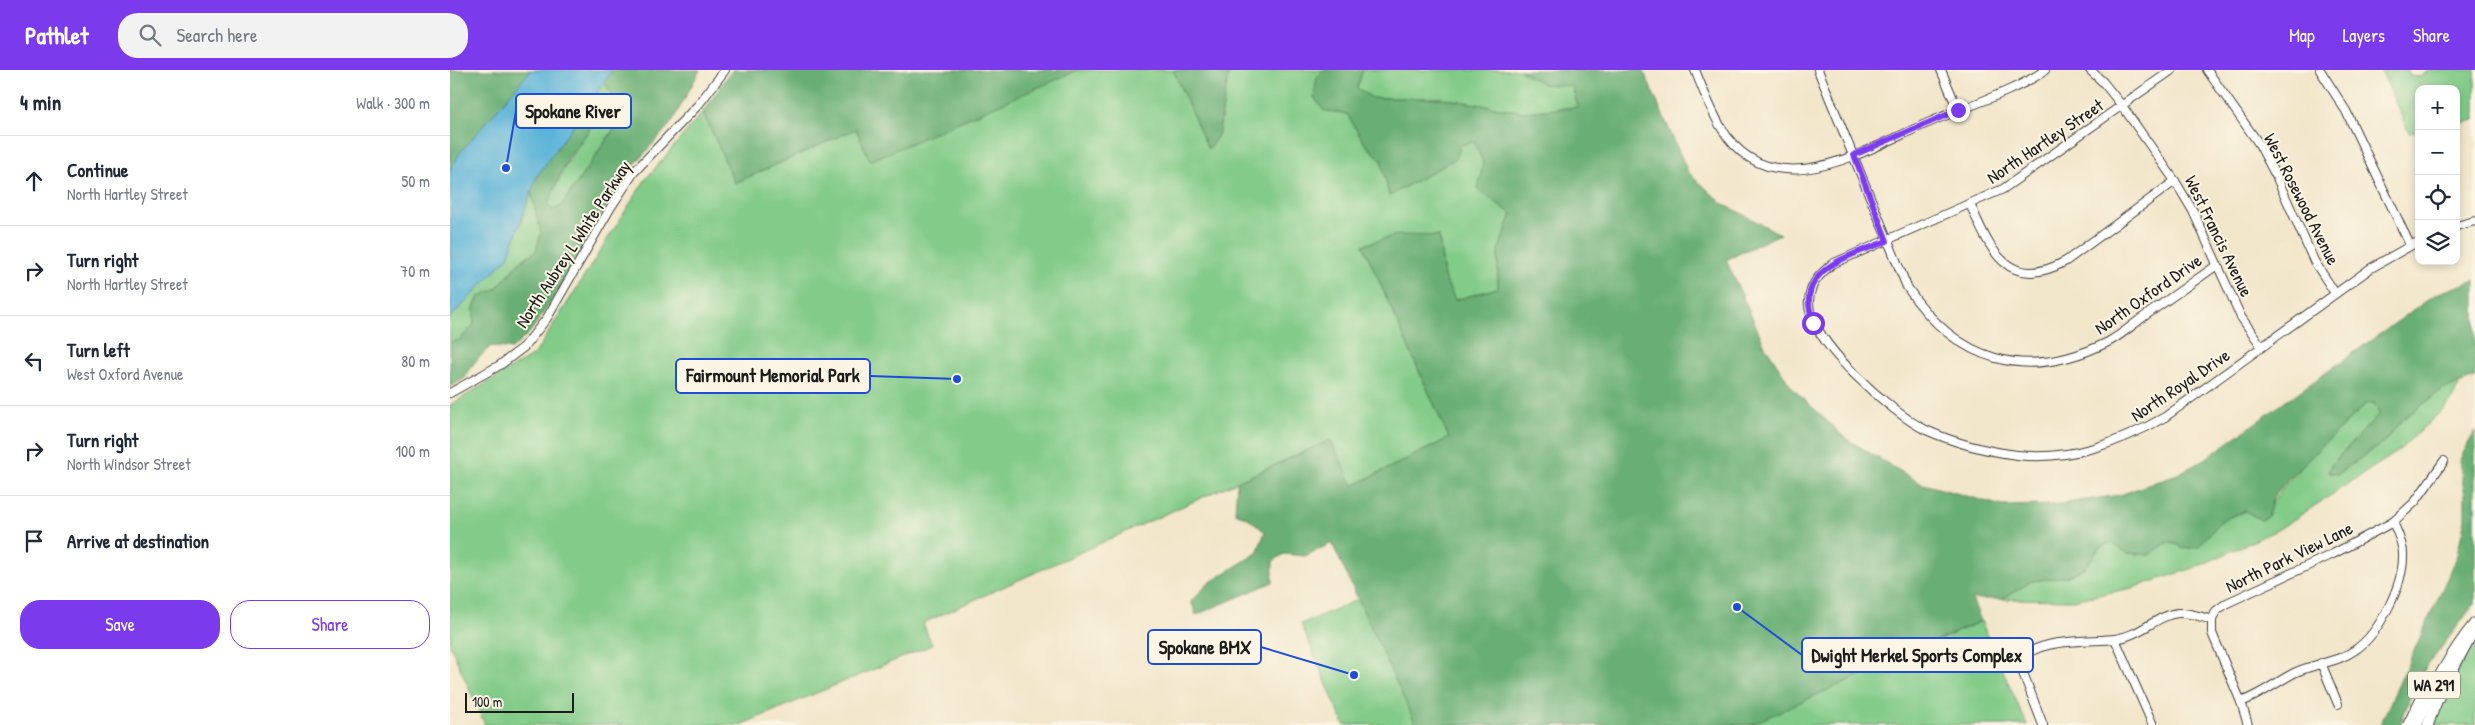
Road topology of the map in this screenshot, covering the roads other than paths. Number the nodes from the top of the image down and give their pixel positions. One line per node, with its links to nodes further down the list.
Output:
1 (725, 70): 24 (street, North Aubrey L White Parkway)
2 (1695, 70): 12 (street)
3 (1818, 70): 12 (street, North Oxford Drive)
4 (1941, 70): 11 (street)
5 (2045, 70): 11 (street)
6 (2090, 70): 10 (street, West Francis Avenue)
7 (2172, 70): 10 (street, North Hartley Street)
8 (2207, 70): 21 (street, West Rosewood Avenue)
9 (2320, 70): 19 (street)
10 (2123, 106): 13 (street, West Francis Avenue); 14 (street, North Hartley Street)
11 (1958, 110): 12 (street)
12 (1854, 155): 17 (street, North Oxford Drive)
13 (2175, 181): 14 (street); 20 (street, West Francis Avenue)
14 (1970, 204): 17 (street, North Hartley Street)
15 (2475, 221): 16 (street)
16 (2460, 225)
17 (1887, 241): 20 (street, North Oxford Drive); 22 (street, North Hartley Street)
18 (2415, 243): 19 (street, North Royal Drive)
19 (2410, 245): 21 (street, North Royal Drive)
20 (2217, 265): 23 (street, West Francis Avenue)
21 (2335, 293): 23 (street, North Royal Drive)
22 (1809, 303): 23 (street, North Royal Drive)
23 (2262, 347)
24 (450, 393)
25 (2444, 461): 26 (street, North Park View Lane)
26 (2393, 522): 27 (street, North Park View Lane); 32 (street)
27 (2212, 620): 30 (street); 33 (street)
28 (2475, 623): 31 (main road, WA 291)
29 (2475, 627): 35 (main road, WA 291)
30 (2114, 640): 36 (street); 37 (street)
31 (2456, 646): 39 (main road); 40 (main road, WA 291)
32 (2321, 663): 33 (street); 34 (street)
33 (2241, 702): 38 (street)
34 (2338, 704)
35 (2429, 724)
36 (2043, 725)
37 (2153, 725)
38 (2248, 725)
39 (2408, 725)
40 (2417, 725)

